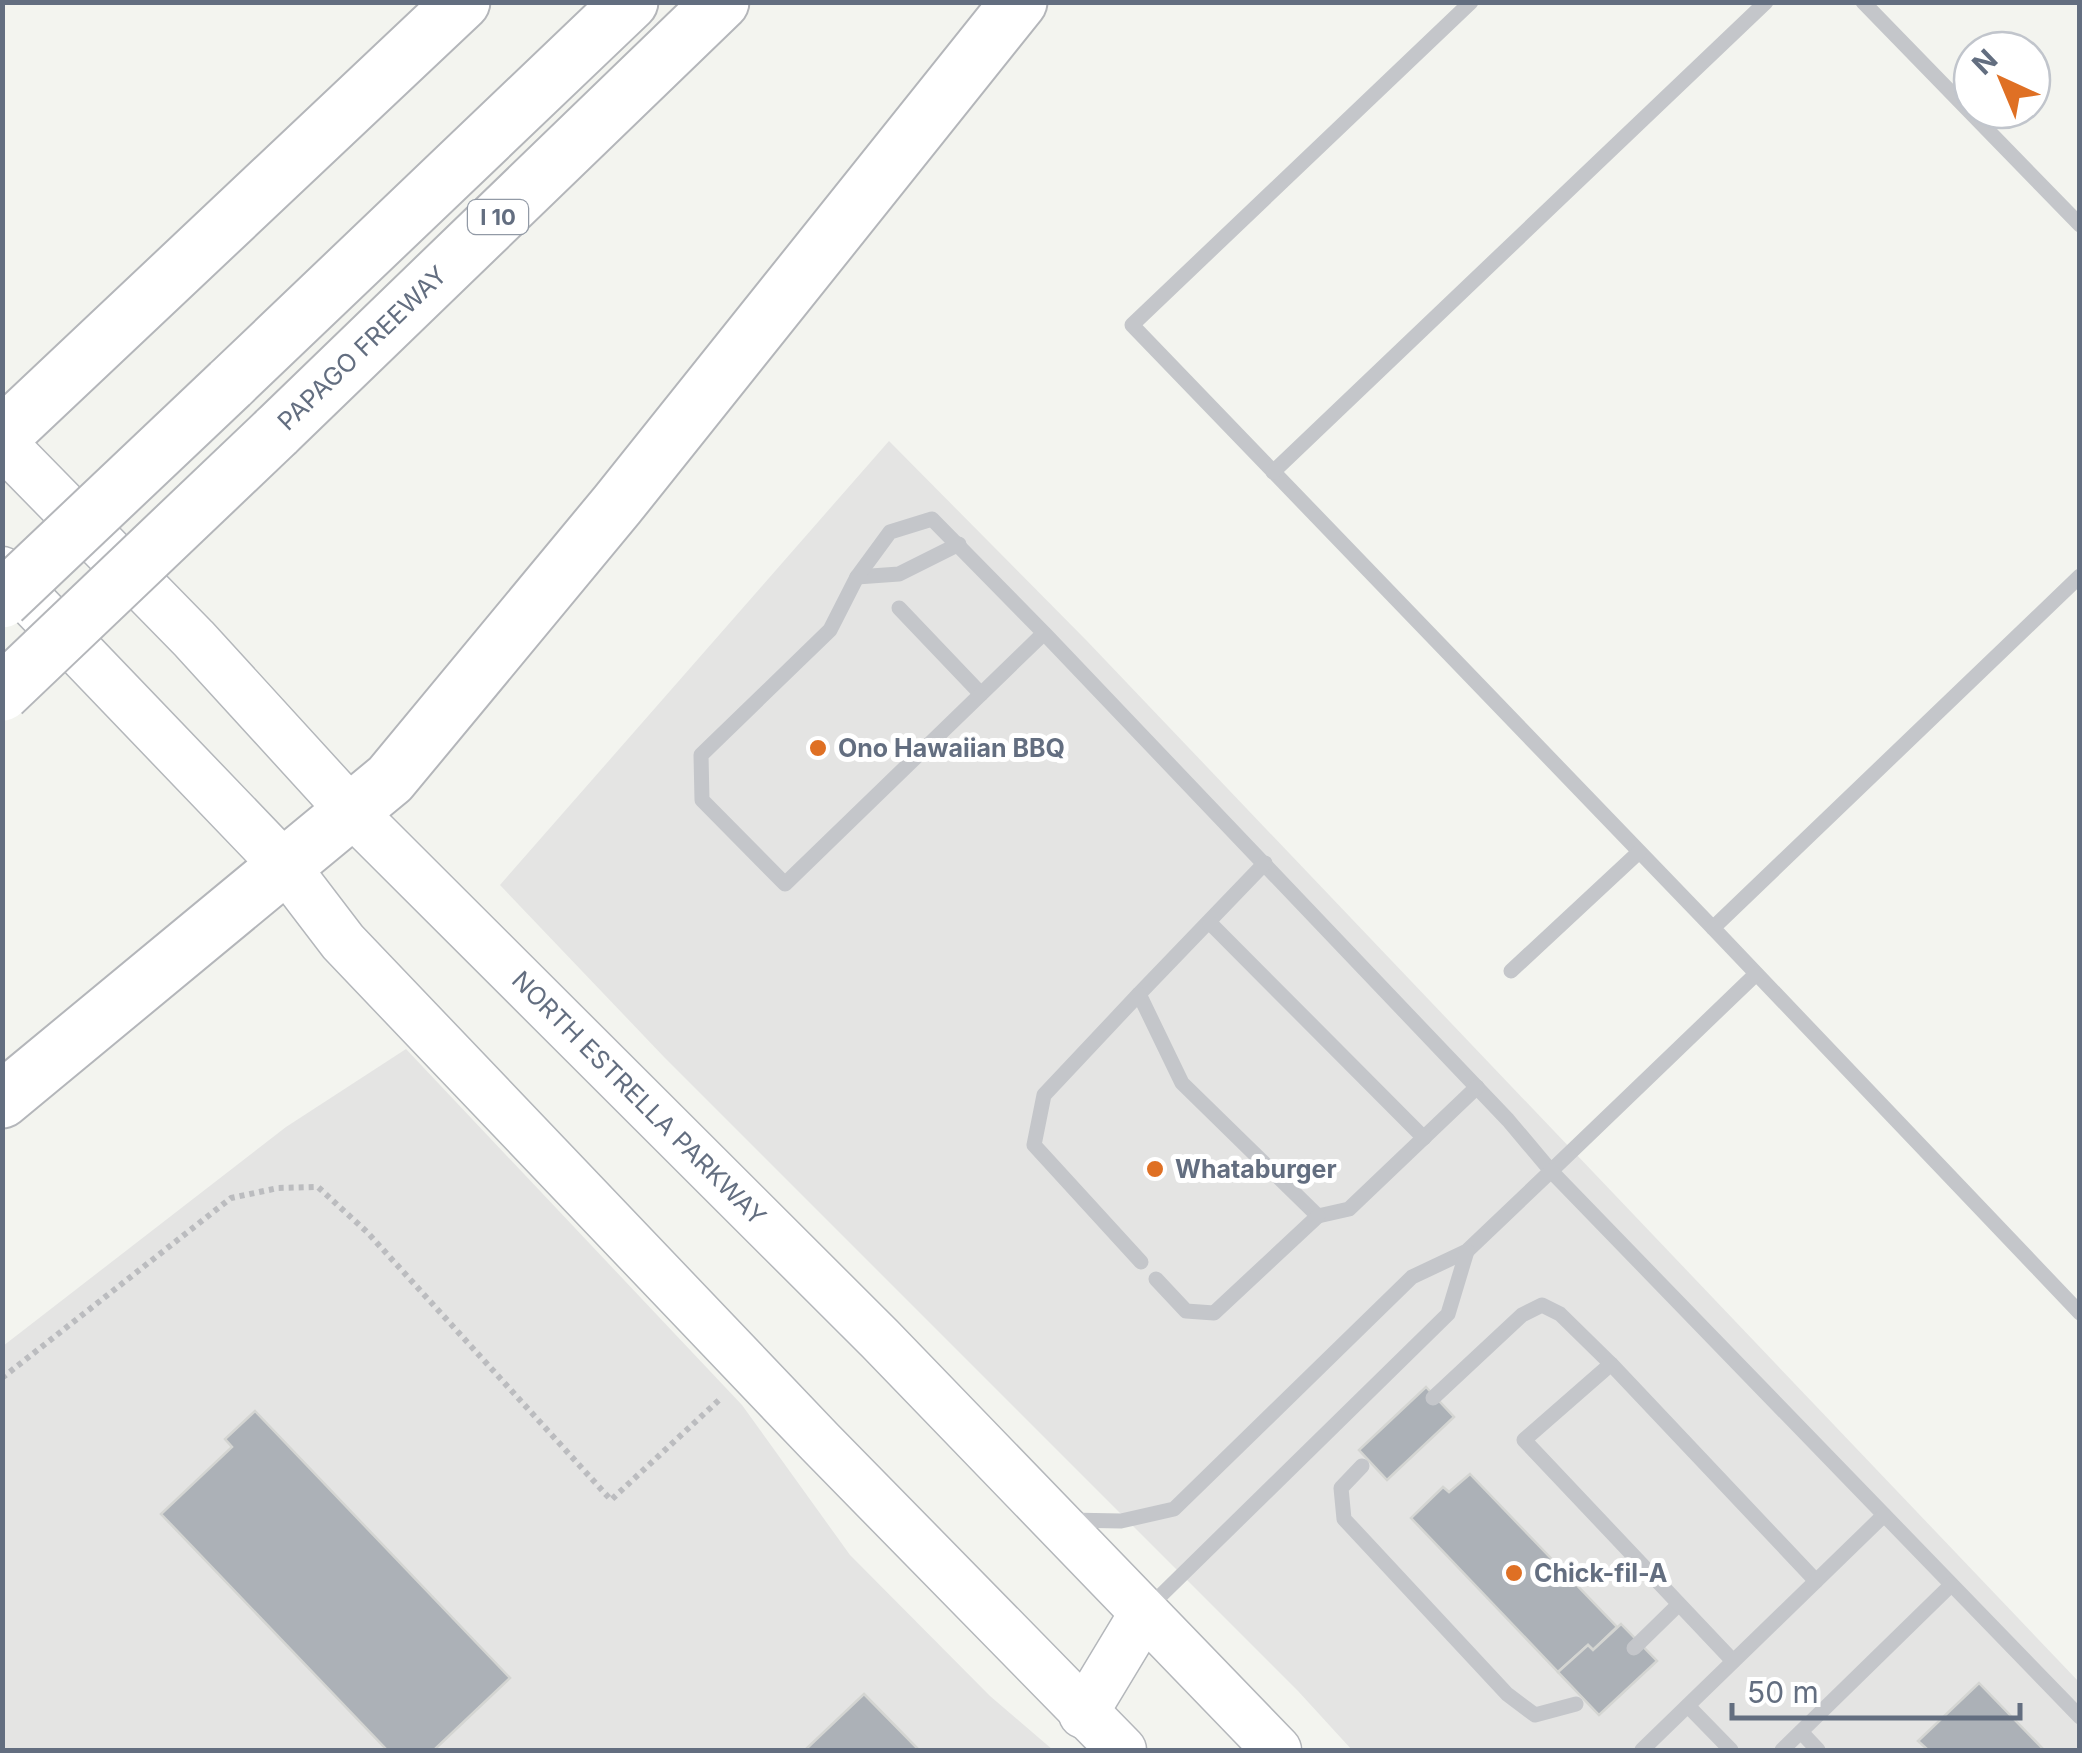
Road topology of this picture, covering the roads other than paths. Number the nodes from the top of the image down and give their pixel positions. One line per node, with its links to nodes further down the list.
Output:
1 (462, 2): 9 (highway)
2 (630, 2): 15 (highway, bridge)
3 (721, 2): 18 (highway, PAPAGO FREEWAY / I 10, bridge)
4 (1019, 2): 20 (highway)
5 (1471, 2): 10 (lane)
6 (1766, 2): 10 (lane)
7 (1863, 2): 8 (lane)
8 (2080, 225)
9 (2, 439): 20 (main road, NORTH ESTRELLA PARKWAY)
10 (1272, 472): 21 (lane)
11 (958, 544): 14 (lane); 14 (lane); 17 (lane)
12 (2, 571): 23 (main road)
13 (2080, 576): 25 (lane)
14 (857, 577): 19 (lane)
15 (2, 600)
16 (899, 608): 19 (lane)
17 (1044, 633): 19 (lane); 22 (lane)
18 (2, 693)
19 (981, 694)
20 (352, 812): 23 (highway); 42 (main road, NORTH ESTRELLA PARKWAY)
21 (1640, 852): 25 (lane); 26 (lane)
22 (1265, 863): 24 (lane); 29 (lane)
23 (285, 866): 30 (highway); 51 (main road)
24 (1210, 923): 28 (lane); 31 (lane)
25 (1712, 928): 27 (lane)
26 (1511, 971)
27 (1756, 974): 32 (lane); 37 (lane)
28 (1140, 994): 33 (lane); 35 (lane)
29 (1477, 1087): 31 (lane); 32 (lane)
30 (2, 1100)
31 (1424, 1138): 33 (lane)
32 (1550, 1171): 34 (lane); 41 (lane)
33 (1318, 1216): 36 (lane)
34 (1467, 1251): 42 (lane); 46 (lane)
35 (1141, 1262)
36 (1156, 1279)
37 (2080, 1312)
38 (1610, 1364): 39 (lane); 43 (lane); 45 (lane)
39 (1433, 1398)
40 (1362, 1466): 49 (lane)
41 (1884, 1516): 43 (lane); 44 (lane)
42 (1054, 1520): 46 (main road, NORTH ESTRELLA PARKWAY)
43 (1816, 1581): 48 (lane)
44 (1951, 1585): 52 (lane); 53 (lane)
45 (1677, 1606): 47 (lane); 48 (lane)
46 (1144, 1613): 51 (main road); 55 (main road, NORTH ESTRELLA PARKWAY)
47 (1634, 1648)
48 (1734, 1661): 50 (lane)
49 (1576, 1704)
50 (1688, 1706): 56 (lane); 57 (lane)
51 (1083, 1714): 54 (main road)
52 (2080, 1717)
53 (1801, 1732): 58 (lane); 59 (lane)
54 (1122, 1750)
55 (1277, 1750)
56 (1642, 1750)
57 (1731, 1750)
58 (1782, 1750)
59 (1818, 1750)

